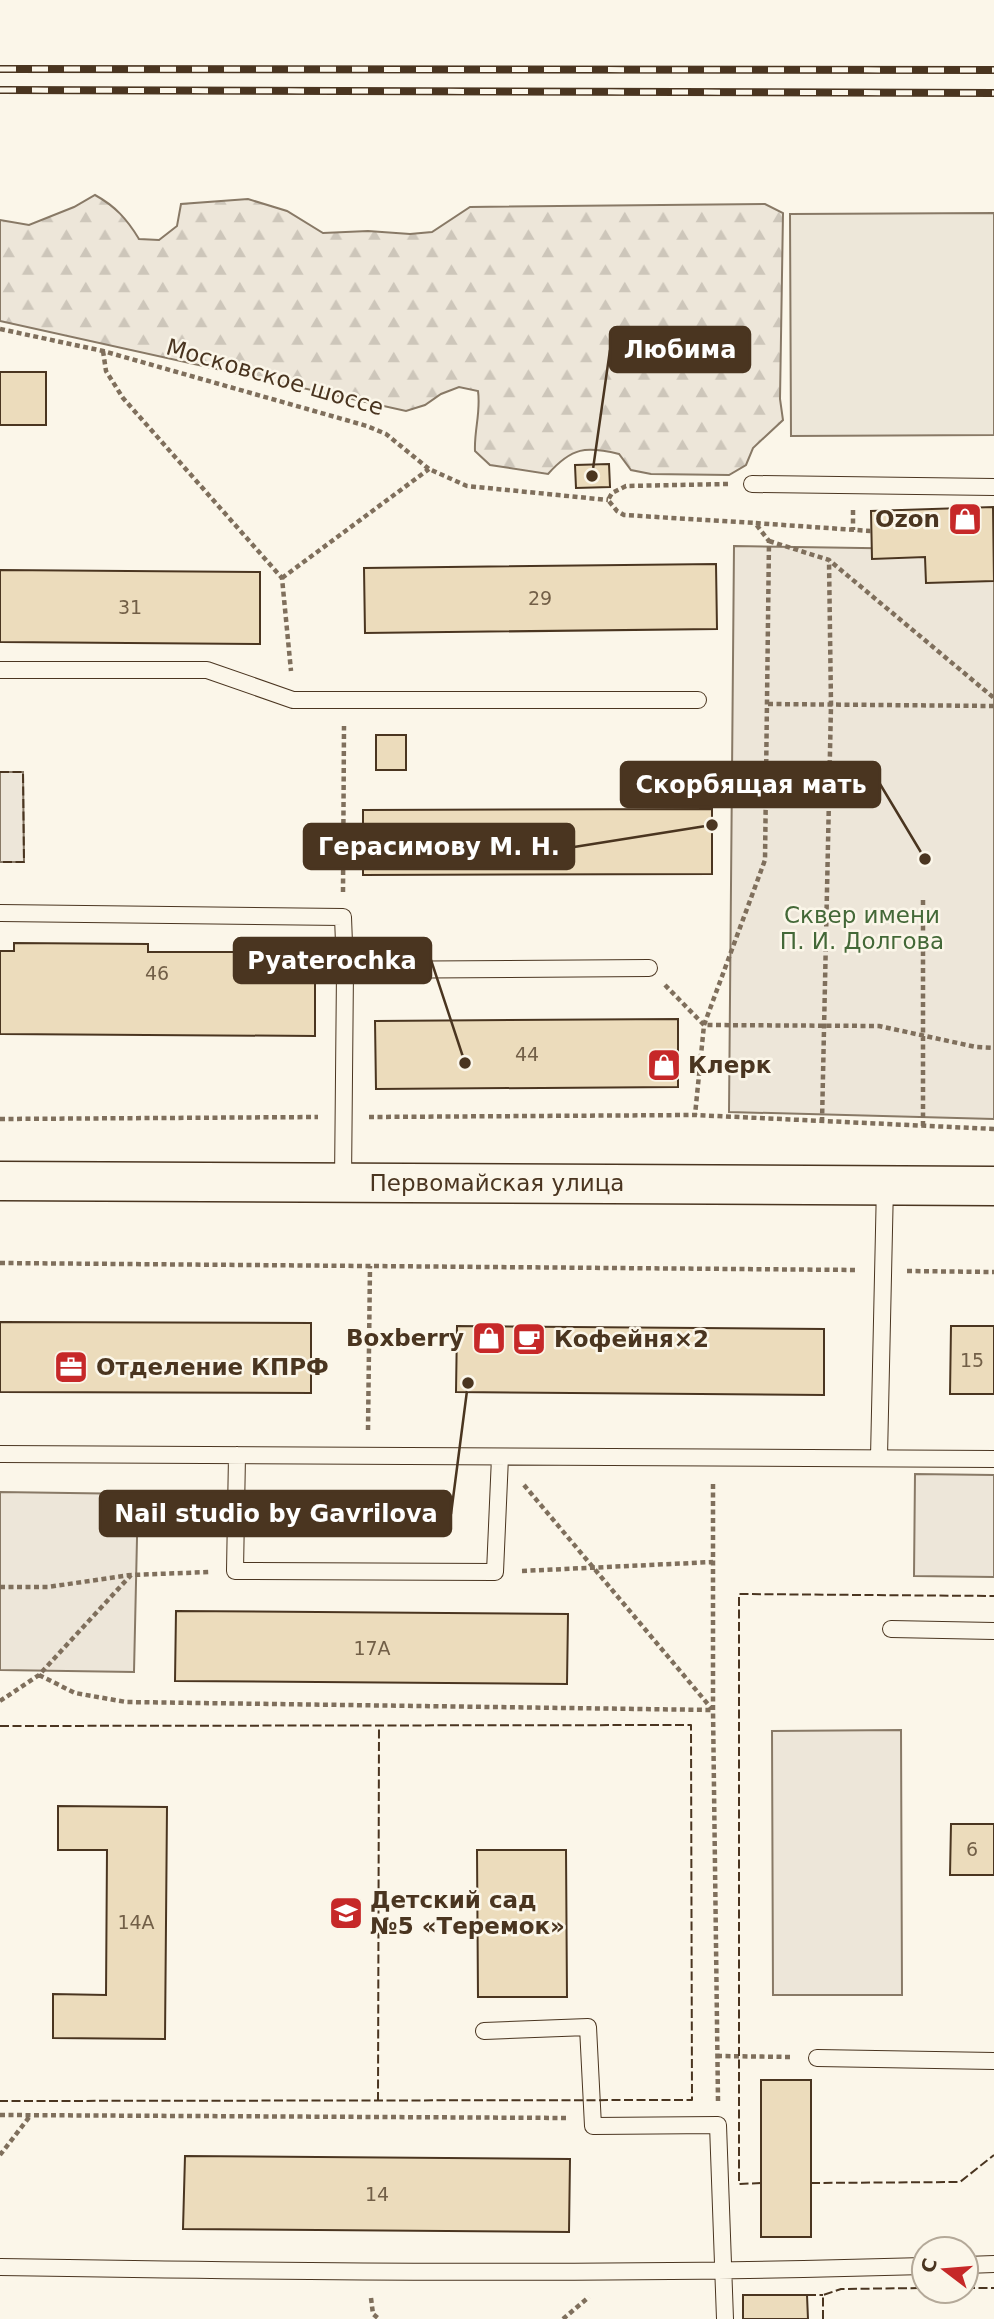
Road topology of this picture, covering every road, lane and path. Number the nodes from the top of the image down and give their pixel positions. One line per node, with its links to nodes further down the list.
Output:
1 (0, 328): 2 (path, Московское шоссе)
2 (103, 351): 3 (path, Московское шоссе); 11 (path)
3 (429, 468): 6 (path, Московское шоссе); 11 (path)
4 (752, 484): 5 (lane); 6 (path)
5 (994, 487)
6 (608, 500): 7 (path)
7 (755, 523): 8 (path); 9 (path)
8 (871, 531)
9 (769, 541): 10 (path); 17 (path)
10 (829, 561): 13 (path); 18 (path)
11 (282, 579): 14 (path)
12 (0, 670): 14 (lane)
13 (994, 698)
14 (293, 700): 15 (lane)
15 (344, 700): 16 (lane); 22 (path)
16 (698, 700)
17 (768, 704): 18 (path); 25 (path)
18 (831, 705): 19 (path); 26 (path)
19 (994, 706)
20 (923, 898): 27 (path)
21 (0, 914): 22 (lane)
22 (343, 917): 24 (lane)
23 (649, 968): 24 (lane); 25 (path)
24 (345, 970): 30 (lane)
25 (704, 1025): 26 (path); 29 (path)
26 (824, 1027): 27 (path); 32 (path)
27 (923, 1035): 28 (path); 33 (path)
28 (994, 1048)
29 (695, 1115): 30 (path); 32 (path)
30 (344, 1117): 31 (path); 36 (lane)
31 (0, 1119)
32 (822, 1122): 33 (path)
33 (923, 1126): 34 (path)
34 (994, 1129)
35 (0, 1181): 36 (main road, Первомайская улица)
36 (343, 1183): 37 (main road, Первомайская улица)
37 (884, 1185): 38 (main road, Первомайская улица); 41 (lane)
38 (994, 1185)
39 (0, 1263): 40 (path)
40 (370, 1266): 41 (path); 45 (path)
41 (883, 1271): 42 (path); 47 (lane)
42 (994, 1272)
43 (0, 1454): 44 (lane)
44 (237, 1455): 45 (lane); 52 (lane)
45 (368, 1457): 46 (lane)
46 (500, 1457): 48 (lane); 51 (path); 53 (lane)
47 (879, 1457): 48 (lane); 49 (lane)
48 (713, 1458): 50 (path)
49 (994, 1459)
50 (713, 1562): 51 (path); 60 (path)
51 (593, 1568): 53 (path); 60 (path)
52 (235, 1571): 53 (lane); 54 (path)
53 (495, 1572)
54 (131, 1575): 55 (path); 58 (path)
55 (0, 1587)
56 (891, 1629): 57 (lane)
57 (994, 1631)
58 (39, 1675): 59 (path); 60 (path)
59 (0, 1701)
60 (713, 1710): 62 (path)
61 (484, 2031): 68 (lane)
62 (717, 2056): 63 (path); 67 (path)
63 (817, 2058): 64 (lane)
64 (994, 2061)
65 (0, 2115): 66 (path)
66 (30, 2115): 68 (path); 69 (path)
67 (718, 2125): 68 (lane); 72 (lane)
68 (593, 2126)
69 (0, 2155)
70 (910, 2266): 72 (lane)
71 (0, 2267): 72 (lane)
72 (724, 2272): 73 (lane)
73 (725, 2319)

